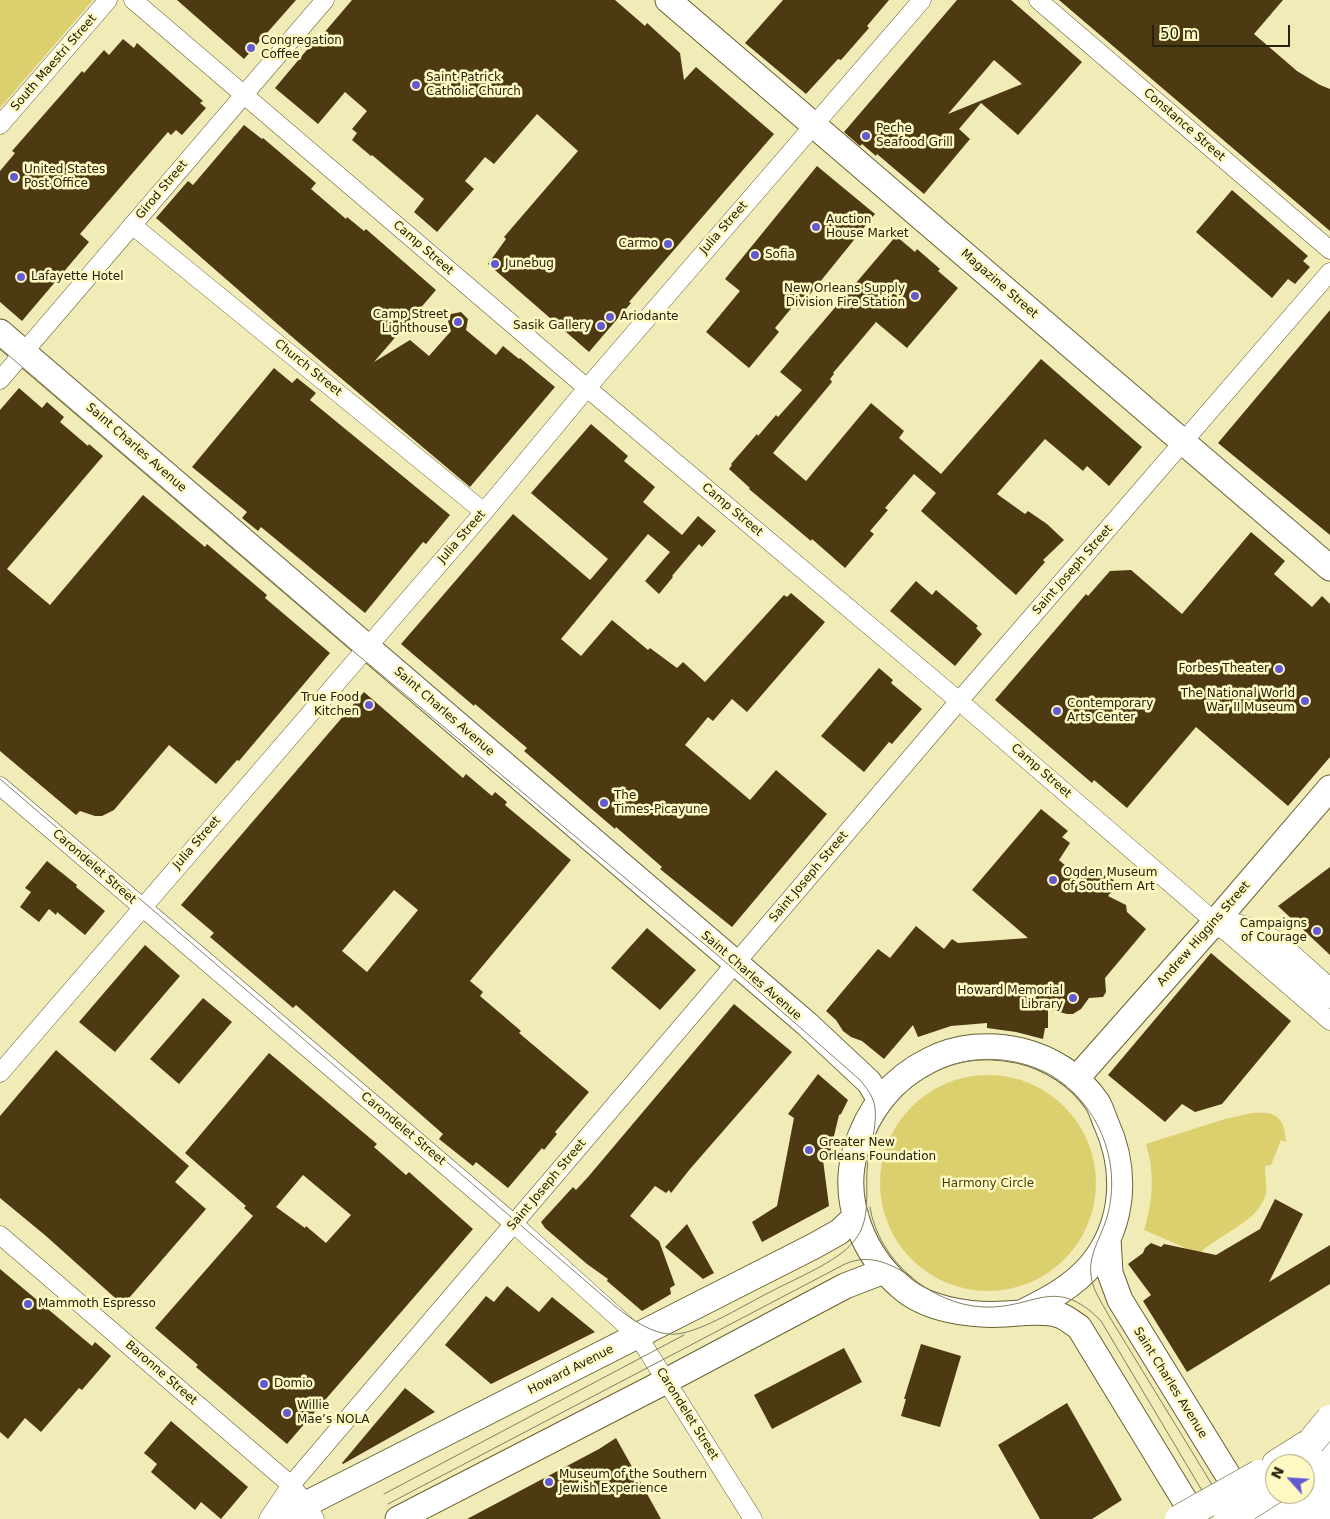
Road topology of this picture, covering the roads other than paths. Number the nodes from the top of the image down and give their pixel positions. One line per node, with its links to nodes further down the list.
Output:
1 (108, 0): 9 (street, South Maestri Street)
2 (325, 0): 7 (street, Girod Street)
3 (668, 0): 8 (main road, Magazine Street)
4 (922, 0): 8 (street, Julia Street)
5 (1038, 0): 11 (street, Constance Street)
6 (144, 4): 7 (street, Camp Street)
7 (244, 94): 10 (street, Girod Street); 16 (street, Camp Street)
8 (814, 124): 16 (street, Julia Street); 17 (main road, Magazine Street)
9 (0, 125)
10 (132, 225): 14 (street, Girod Street); 18 (street, Church Street)
11 (1330, 250)
12 (1330, 272): 17 (street, Saint Joseph Street)
13 (0, 332): 14 (main road, Saint Charles Avenue)
14 (24, 352): 15 (street, Girod Street); 20 (main road, Saint Charles Avenue)
15 (0, 380)
16 (587, 388): 18 (street, Julia Street); 21 (street, Camp Street)
17 (1183, 443): 19 (main road, Magazine Street); 21 (street, Saint Joseph Street)
18 (484, 512): 20 (street, Julia Street)
19 (1330, 568)
20 (367, 646): 24 (street, Julia Street); 26 (main road, Saint Charles Avenue)
21 (959, 701): 25 (street, Camp Street); 26 (street, Saint Joseph Street)
22 (0, 786): 24 (street, Carondelet Street)
23 (1330, 788): 25 (main road, Andrew Higgins Street)
24 (142, 907): 29 (street, Julia Street); 33 (street, Carondelet Street)
25 (1215, 922): 27 (highway); 28 (street, Camp Street); 30 (main road, Andrew Higgins Street)
26 (736, 963): 31 (main road, Saint Charles Avenue); 33 (street, Saint Joseph Street)
27 (1330, 994)
28 (1330, 1021)
29 (0, 1073)
30 (1076, 1079): 31 (main road, Saint Charles Avenue); 35 (main road, Saint Charles Avenue)
31 (880, 1100): 32 (main road, Saint Charles Avenue)
32 (856, 1216): 36 (main road, Saint Charles Avenue); 38 (main road, Howard Avenue)
33 (514, 1224): 38 (street, Carondelet Street); 48 (street, Saint Joseph Street)
34 (0, 1235): 48 (street, Baronne Street)
35 (1108, 1238): 37 (main road, Saint Charles Avenue); 46 (main road, Saint Charles Avenue)
36 (884, 1271): 37 (main road, Saint Charles Avenue); 39 (main road)
37 (1021, 1313): 50 (main road, Saint Charles Avenue)
38 (638, 1336): 39 (street, Carondelet Street); 48 (main road, Howard Avenue)
39 (666, 1381): 53 (main road); 54 (street, Carondelet Street)
40 (1330, 1420): 41 (highway, bridge)
41 (1325, 1438): 42 (highway); 43 (highway); 46 (main road)
42 (1294, 1454)
43 (1315, 1454)
44 (1265, 1470): 50 (highway, bridge)
45 (1330, 1480): 57 (highway)
46 (1235, 1486): 50 (main road); 56 (main road, Saint Charles Avenue)
47 (1265, 1495): 55 (highway, bridge)
48 (304, 1502): 51 (street, Saint Joseph Street); 52 (main road, Howard Avenue)
49 (1330, 1502): 58 (highway)
50 (1189, 1518)
51 (268, 1519)
52 (282, 1519)
53 (398, 1519)
54 (753, 1519)
55 (1228, 1519)
56 (1255, 1519)
57 (1271, 1519)
58 (1307, 1519)

